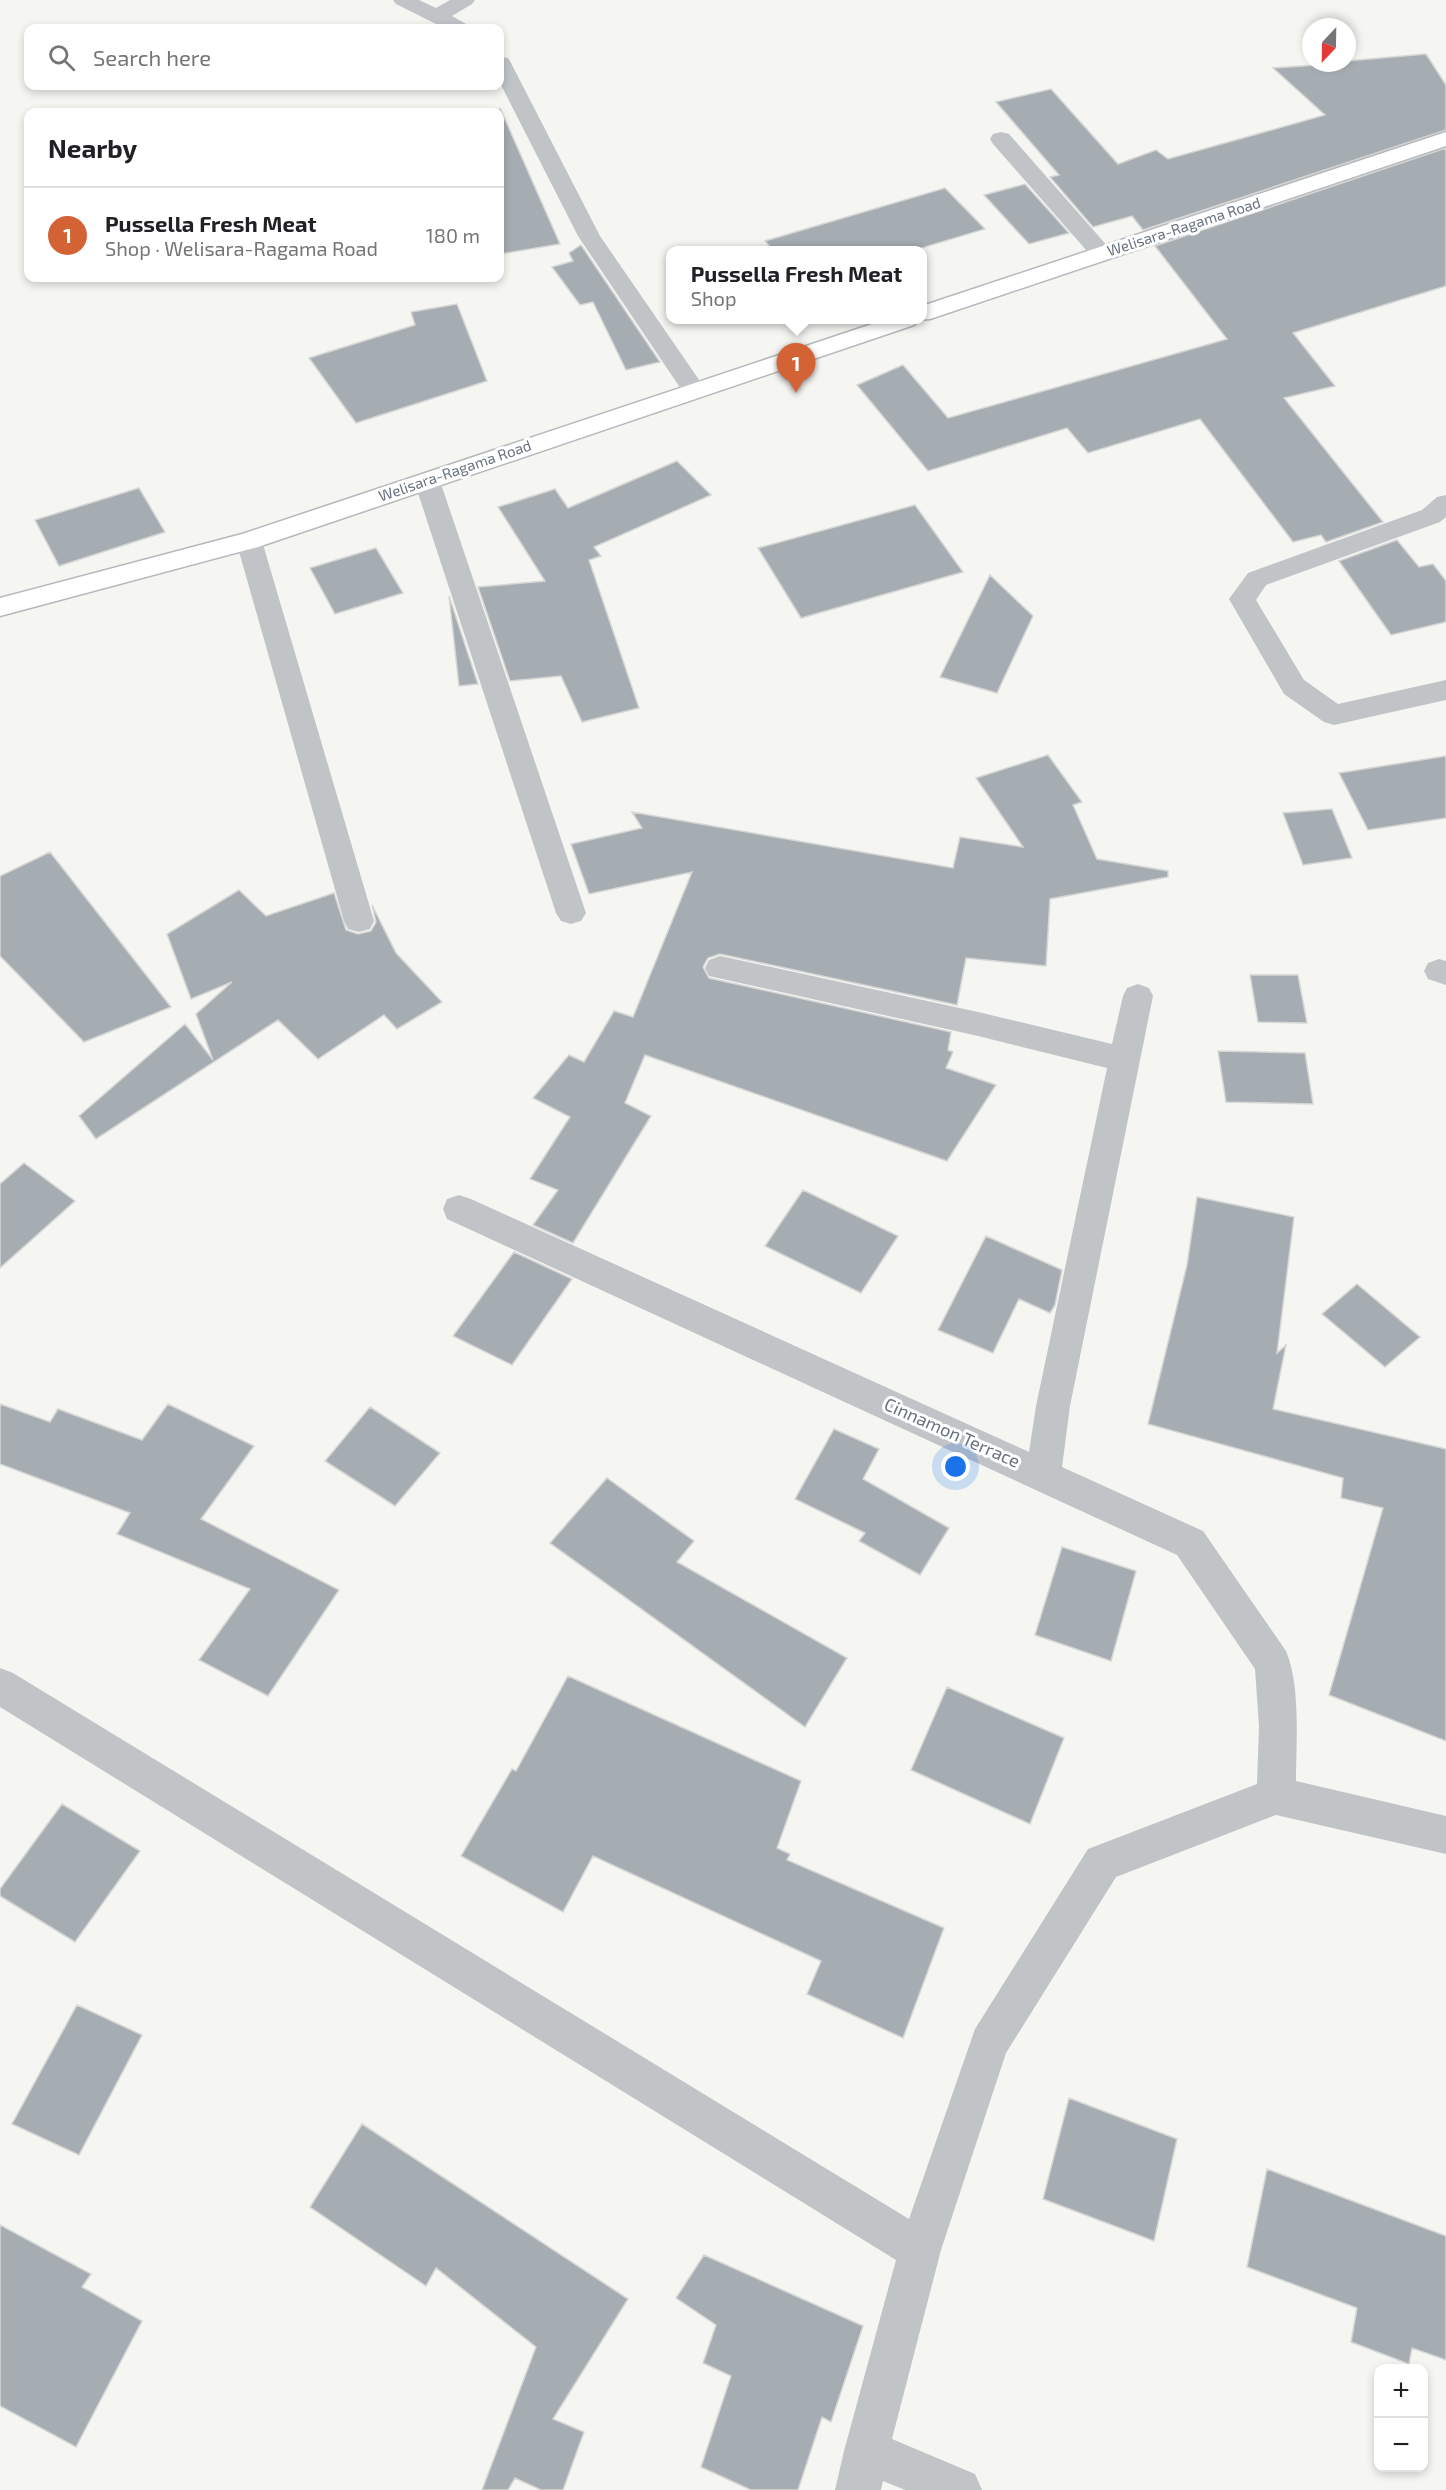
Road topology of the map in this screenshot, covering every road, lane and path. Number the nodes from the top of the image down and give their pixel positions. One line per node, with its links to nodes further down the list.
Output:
1 (403, 0): 3 (street)
2 (465, 0): 3 (street)
3 (436, 17): 4 (street)
4 (451, 24)
5 (504, 71): 11 (street)
6 (1001, 139): 8 (street)
7 (1446, 139): 8 (main road, Welisara-Ragama Road)
8 (1102, 254): 9 (main road, Welisara-Ragama Road)
9 (927, 312)
10 (894, 324): 11 (main road, Welisara-Ragama Road)
11 (694, 390): 12 (main road, Welisara-Ragama Road)
12 (427, 481): 14 (main road, Welisara-Ragama Road); 17 (street)
13 (1446, 503): 16 (street)
14 (249, 542): 15 (main road, Welisara-Ragama Road); 18 (street)
15 (0, 607)
16 (1446, 690)
17 (571, 913)
18 (359, 921)
19 (720, 968): 21 (street)
20 (1138, 996): 21 (street)
21 (1126, 1059): 23 (street)
22 (459, 1209): 23 (street, Cinnamon Terrace)
23 (1043, 1475): 25 (street, Cinnamon Terrace)
24 (0, 1686): 27 (street)
25 (1276, 1796): 26 (street); 27 (street)
26 (1446, 1835)
27 (920, 2250): 28 (street)
28 (862, 2470): 29 (street)
29 (959, 2490)

